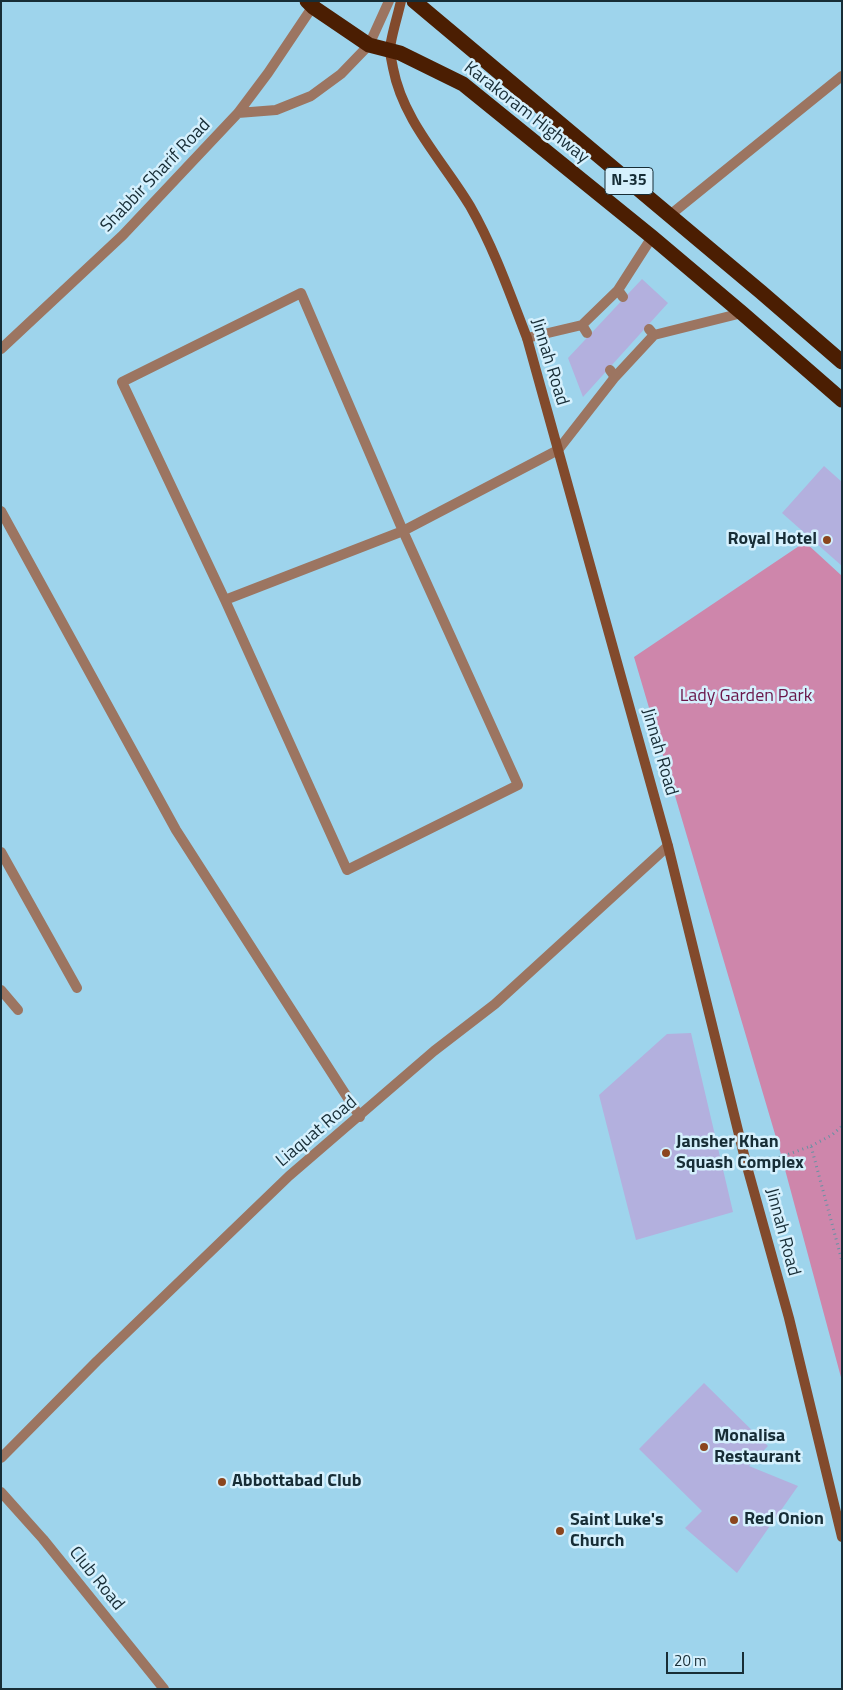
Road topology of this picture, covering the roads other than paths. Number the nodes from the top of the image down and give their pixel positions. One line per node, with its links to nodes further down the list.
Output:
1 (389, 1): 5 (street)
2 (401, 1): 6 (main road, Jinnah Road)
3 (414, 1): 9 (highway, Karakoram Highway / N-35)
4 (312, 3): 5 (highway, Karakoram Highway / N-35); 8 (street, Shabbir Sharif Road)
5 (369, 45): 6 (highway, Karakoram Highway / N-35); 8 (street)
6 (390, 49): 10 (highway, Karakoram Highway / N-35); 12 (main road, Jinnah Road)
7 (842, 76): 9 (street)
8 (238, 114): 13 (street, Shabbir Sharif Road)
9 (670, 215): 14 (highway, Karakoram Highway / N-35)
10 (652, 237): 11 (highway, Karakoram Highway / N-35); 12 (street)
11 (742, 313): 15 (highway, Karakoram Highway / N-35); 16 (street)
12 (527, 338): 16 (main road, Jinnah Road)
13 (1, 349)
14 (842, 362)
15 (842, 400)
16 (558, 450): 18 (street); 20 (main road, Jinnah Road)
17 (1, 511): 25 (street)
18 (403, 531): 19 (street); 19 (street); 19 (street)
19 (225, 600)
20 (668, 846): 25 (street, Liaquat Road); 28 (main road, Jinnah Road)
21 (1, 852): 22 (street)
22 (77, 988)
23 (1, 990): 24 (street)
24 (18, 1010)
25 (360, 1117): 26 (street, Liaquat Road)
26 (1, 1458)
27 (1, 1492): 29 (street, Club Road)
28 (842, 1537)
29 (164, 1689)

